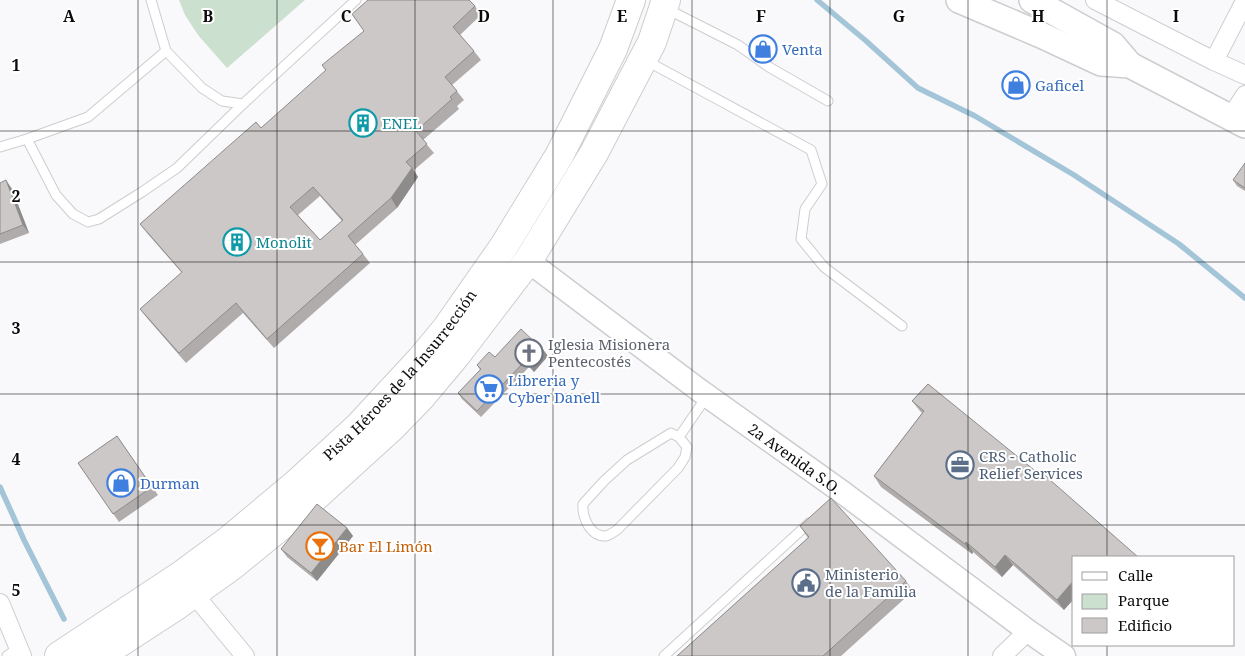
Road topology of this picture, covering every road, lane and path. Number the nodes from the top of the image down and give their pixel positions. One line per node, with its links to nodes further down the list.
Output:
1 (151, 0): 9 (lane)
2 (356, 0): 16 (lane)
3 (631, 0): 29 (main road, Pista Héroes de la Insurrección)
4 (959, 0): 12 (main road)
5 (1032, 0): 12 (main road)
6 (1095, 0): 11 (street)
7 (1245, 1): 11 (street)
8 (673, 4): 10 (main road, Pista Héroes de la Insurrección); 15 (lane)
9 (166, 50): 16 (lane); 18 (lane)
10 (648, 51): 20 (main road, Pista Héroes de la Insurrección); 21 (lane)
11 (1214, 61): 13 (street)
12 (1130, 65): 17 (main road)
13 (1245, 75)
14 (1245, 95): 17 (street)
15 (828, 101)
16 (243, 104): 18 (lane)
17 (1238, 121)
18 (27, 139): 19 (lane)
19 (0, 146)
20 (528, 260): 22 (street, 2a Avenida S.O.); 25 (main road, Pista Héroes de la Insurrección)
21 (902, 326)
22 (707, 396): 23 (lane); 27 (street, 2a Avenida S.O.)
23 (679, 437): 23 (lane)
24 (812, 519): 32 (lane)
25 (193, 594): 30 (main road, Pista Héroes de la Insurrección); 31 (street)
26 (0, 603): 28 (street)
27 (1028, 632): 33 (street); 34 (street, 2a Avenida S.O.)
28 (16, 653)
29 (59, 656)
30 (99, 656)
31 (245, 656)
32 (664, 656)
33 (1002, 656)
34 (1064, 656)

